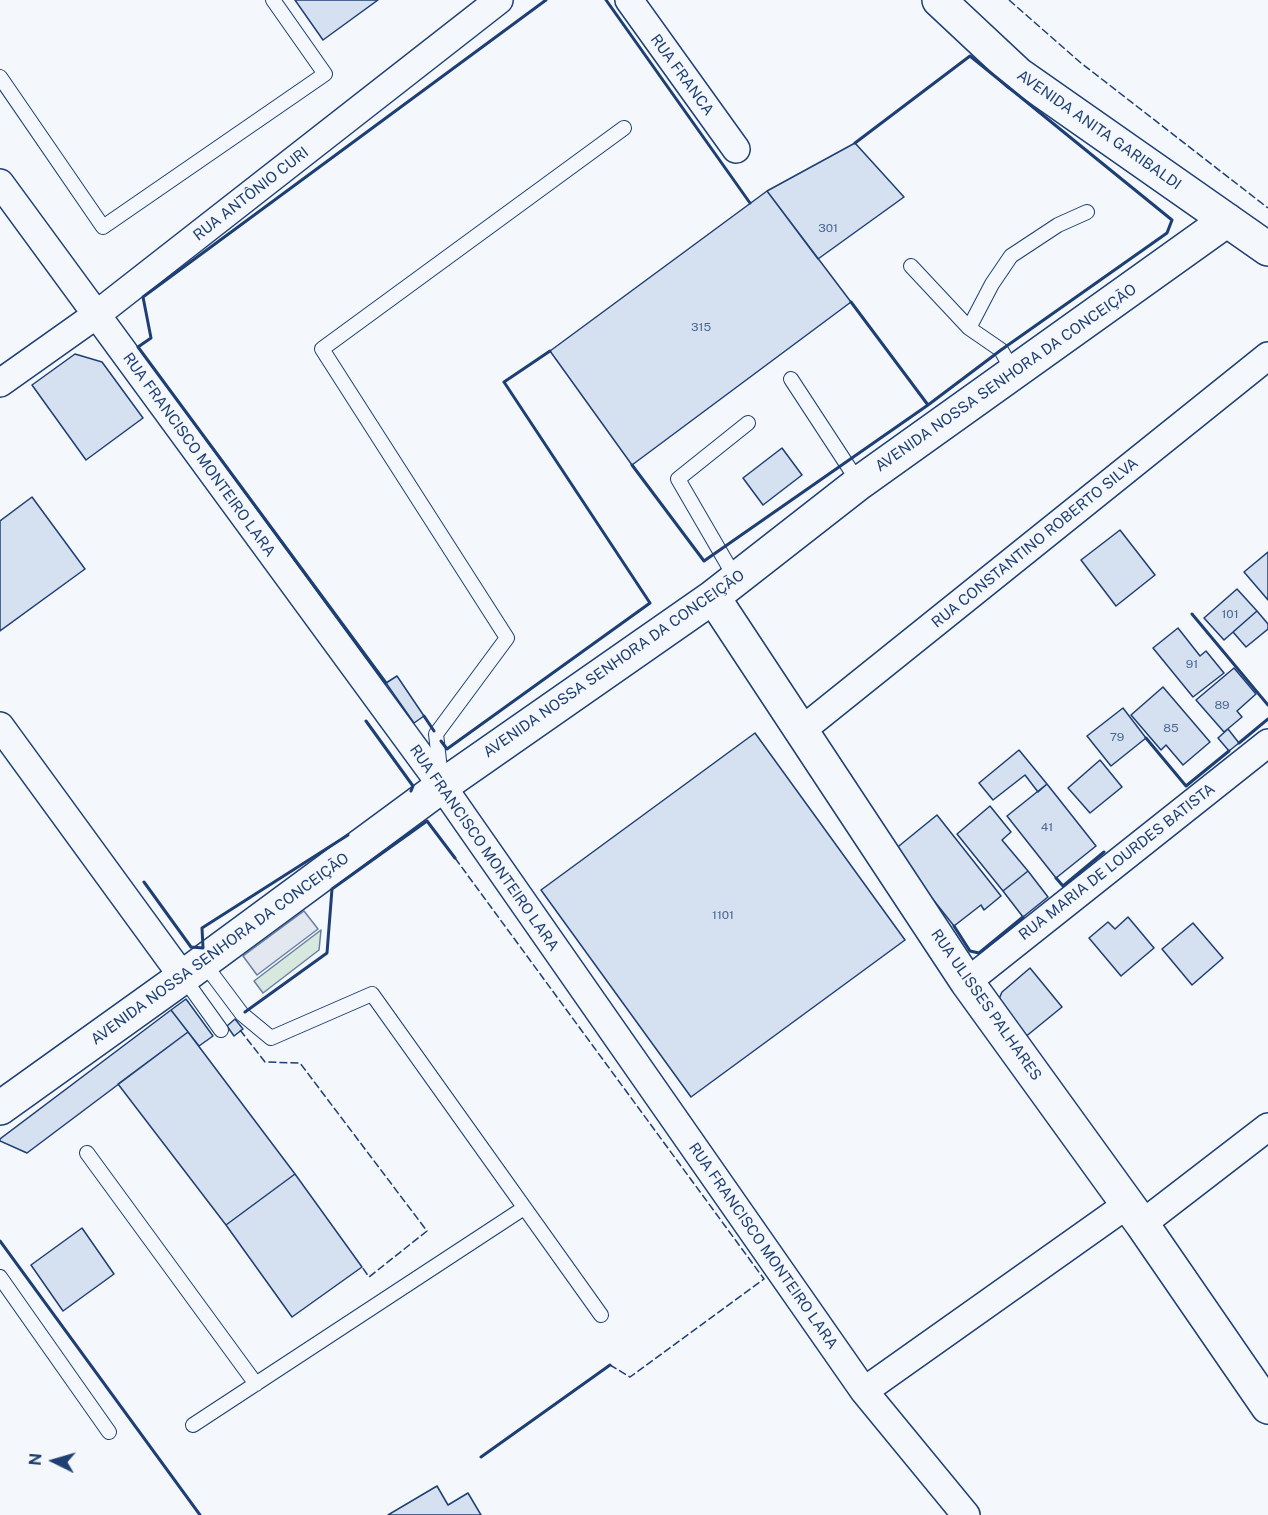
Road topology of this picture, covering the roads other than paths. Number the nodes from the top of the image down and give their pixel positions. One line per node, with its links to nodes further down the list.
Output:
1 (273, 0): 5 (lane)
2 (499, 0): 13 (street, RUA ANTÔNIO CURI)
3 (629, 0): 7 (street, RUA FRANCA)
4 (939, 0): 10 (street, AVENIDA ANITA GARIBALDI)
5 (0, 77)
6 (624, 128): 25 (lane)
7 (736, 149)
8 (0, 183): 13 (street, RUA FRANCISCO MONTEIRO LARA)
9 (1087, 212): 14 (lane)
10 (1227, 220): 11 (street, AVENIDA ANITA GARIBALDI); 16 (street, AVENIDA NOSSA SENHORA DA CONCEIÇÃO)
11 (1268, 249)
12 (911, 266): 14 (lane)
13 (96, 315): 18 (street, RUA ANTÔNIO CURI); 25 (street, RUA FRANCISCO MONTEIRO LARA)
14 (969, 328): 16 (lane)
15 (1268, 356): 23 (street, RUA CONSTANTINO ROBERTO SILVA)
16 (1014, 373): 20 (street, AVENIDA NOSSA SENHORA DA CONCEIÇÃO)
17 (791, 379): 20 (lane)
18 (0, 383)
19 (748, 423): 21 (lane)
20 (859, 483): 21 (street, AVENIDA NOSSA SENHORA DA CONCEIÇÃO)
21 (724, 588): 23 (street, RUA ULISSES PALHARES); 25 (street, AVENIDA NOSSA SENHORA DA CONCEIÇÃO)
22 (0, 726): 26 (street)
23 (802, 730): 27 (street, RUA ULISSES PALHARES)
24 (1268, 743): 27 (street, RUA MARIA DE LOURDES BATISTA)
25 (442, 786): 26 (street, AVENIDA NOSSA SENHORA DA CONCEIÇÃO); 37 (street, RUA FRANCISCO MONTEIRO LARA)
26 (193, 970): 28 (lane); 29 (street, AVENIDA NOSSA SENHORA DA CONCEIÇÃO); 32 (lane)
27 (967, 982): 33 (street, RUA ULISSES PALHARES)
28 (221, 1030)
29 (0, 1108)
30 (1268, 1127): 33 (street)
31 (87, 1153): 36 (lane)
32 (524, 1208): 35 (lane); 36 (lane)
33 (1135, 1214): 37 (street); 38 (street, RUA ULISSES PALHARES)
34 (0, 1277): 40 (lane)
35 (601, 1315)
36 (256, 1384): 39 (lane)
37 (864, 1391): 41 (street, RUA FRANCISCO MONTEIRO LARA)
38 (1268, 1407)
39 (193, 1425)
40 (109, 1431)
41 (966, 1515)

